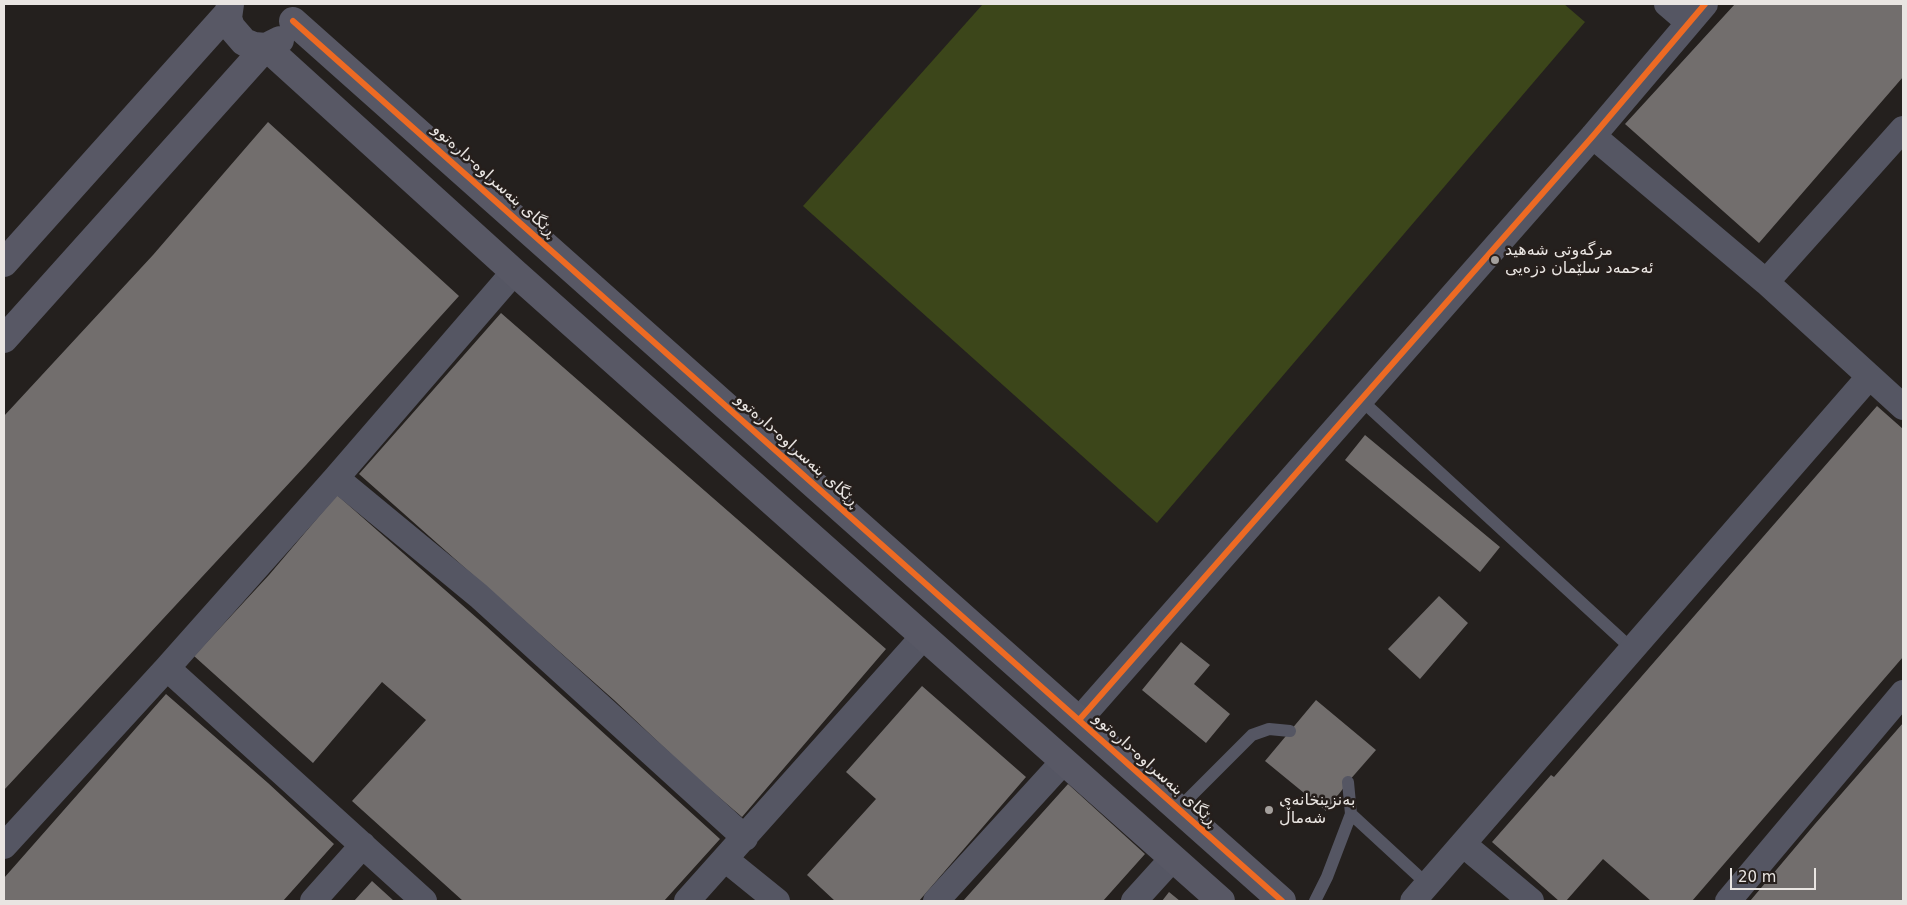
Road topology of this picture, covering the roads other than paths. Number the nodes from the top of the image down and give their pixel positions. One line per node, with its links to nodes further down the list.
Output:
1 (1668, 4): 4 (street)
2 (228, 7): 5 (street); 8 (street)
3 (293, 12): 5 (street); 20 (street, ڕێگای بنەسراوە-دارەتوو)
4 (1696, 13): 7 (street)
5 (266, 47): 9 (street); 11 (street)
6 (1903, 129): 10 (street)
7 (1593, 136): 10 (street); 13 (street)
8 (4, 263)
9 (514, 272): 15 (street); 16 (street)
10 (1766, 282): 12 (street)
11 (4, 339)
12 (1869, 377): 14 (street); 17 (street)
13 (1361, 400): 17 (lane); 20 (street)
14 (1903, 407)
15 (336, 478): 18 (street); 28 (street)
16 (923, 637): 22 (street); 28 (street)
17 (1632, 649): 29 (street)
18 (167, 668): 30 (street); 31 (street)
19 (1903, 694): 45 (street)
20 (1079, 720): 23 (street, ڕێگای بنەسراوە-دارەتوو)
21 (1290, 731): 26 (lane)
22 (1063, 762): 25 (street); 39 (street)
23 (1126, 762): 25 (street); 26 (street, ڕێگای بنەسراوە-دارەتوو)
24 (1348, 782): 27 (lane)
25 (1099, 794): 32 (street)
26 (1178, 809): 42 (street, ڕێگای بنەسراوە-دارەتوو)
27 (1351, 814): 34 (lane); 43 (lane)
28 (745, 838): 33 (street)
29 (1463, 844): 34 (street); 44 (street)
30 (363, 845): 35 (street); 36 (street)
31 (4, 846)
32 (1173, 858): 40 (street); 41 (street)
33 (725, 859): 37 (street); 38 (street)
34 (1420, 893)
35 (313, 901)
36 (424, 901)
37 (687, 901)
38 (777, 901)
39 (936, 901)
40 (1134, 901)
41 (1222, 901)
42 (1282, 901)
43 (1314, 901)
44 (1531, 901)
45 (1728, 901)

